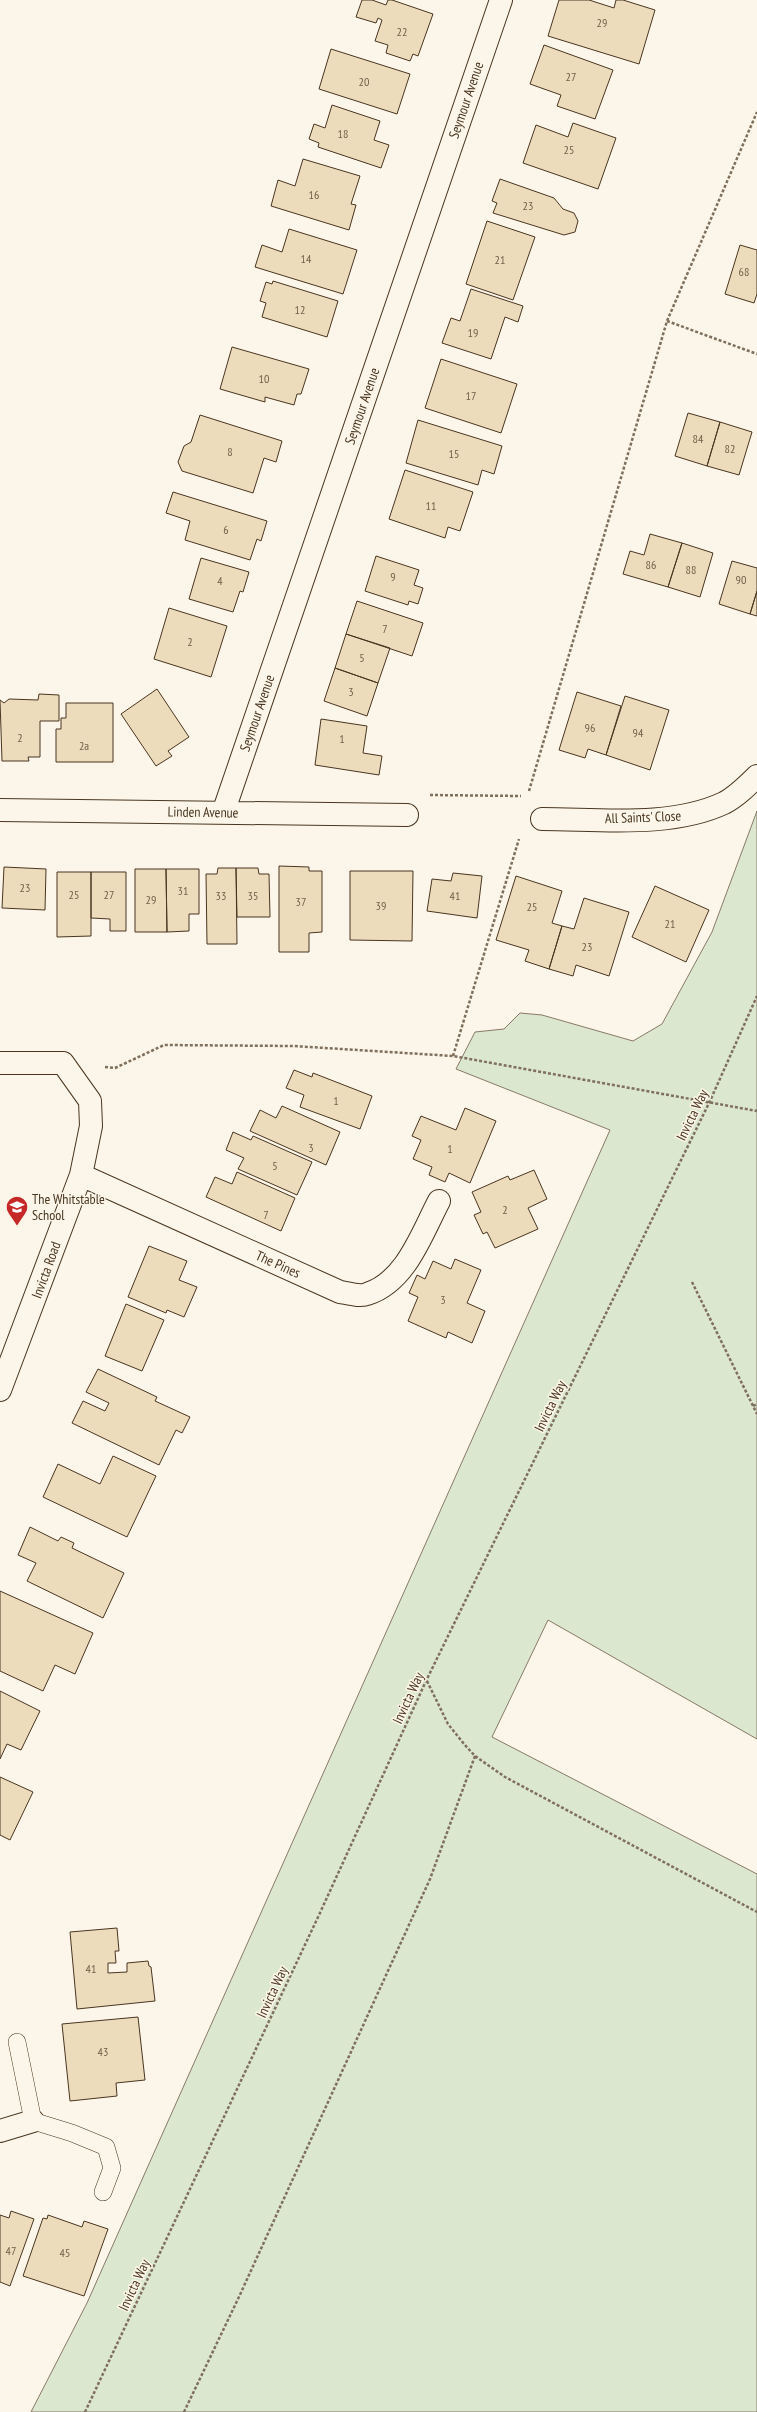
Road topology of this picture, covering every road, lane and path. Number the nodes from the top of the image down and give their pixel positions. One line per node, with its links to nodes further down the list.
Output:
1 (500, 0): 7 (street, Seymour Avenue)
2 (757, 112): 3 (path)
3 (667, 321): 4 (path); 8 (path)
4 (757, 354)
5 (757, 776): 9 (street, All Saints' Close)
6 (0, 810): 7 (street, Linden Avenue)
7 (223, 813): 8 (street, Linden Avenue)
8 (407, 815)
9 (542, 819)
10 (521, 833): 12 (path)
11 (757, 996): 15 (path, Invicta Way)
12 (453, 1056): 14 (path); 15 (path)
13 (0, 1063): 14 (street)
14 (63, 1063): 17 (street, Invicta Road)
15 (710, 1101): 16 (path); 24 (path, Invicta Way)
16 (757, 1111)
17 (81, 1174): 18 (street, The Pines); 20 (street, Invicta Road)
18 (439, 1201)
19 (692, 1282): 22 (path)
20 (0, 1390)
21 (757, 1404): 22 (path)
22 (753, 1406): 23 (path)
23 (757, 1414)
24 (426, 1681): 25 (path); 31 (path, Invicta Way)
25 (475, 1756): 26 (path); 32 (path)
26 (757, 1912)
27 (17, 2042): 28 (lane)
28 (33, 2121): 29 (street); 30 (lane)
29 (0, 2131)
30 (103, 2192)
31 (85, 2412)
32 (184, 2412)

